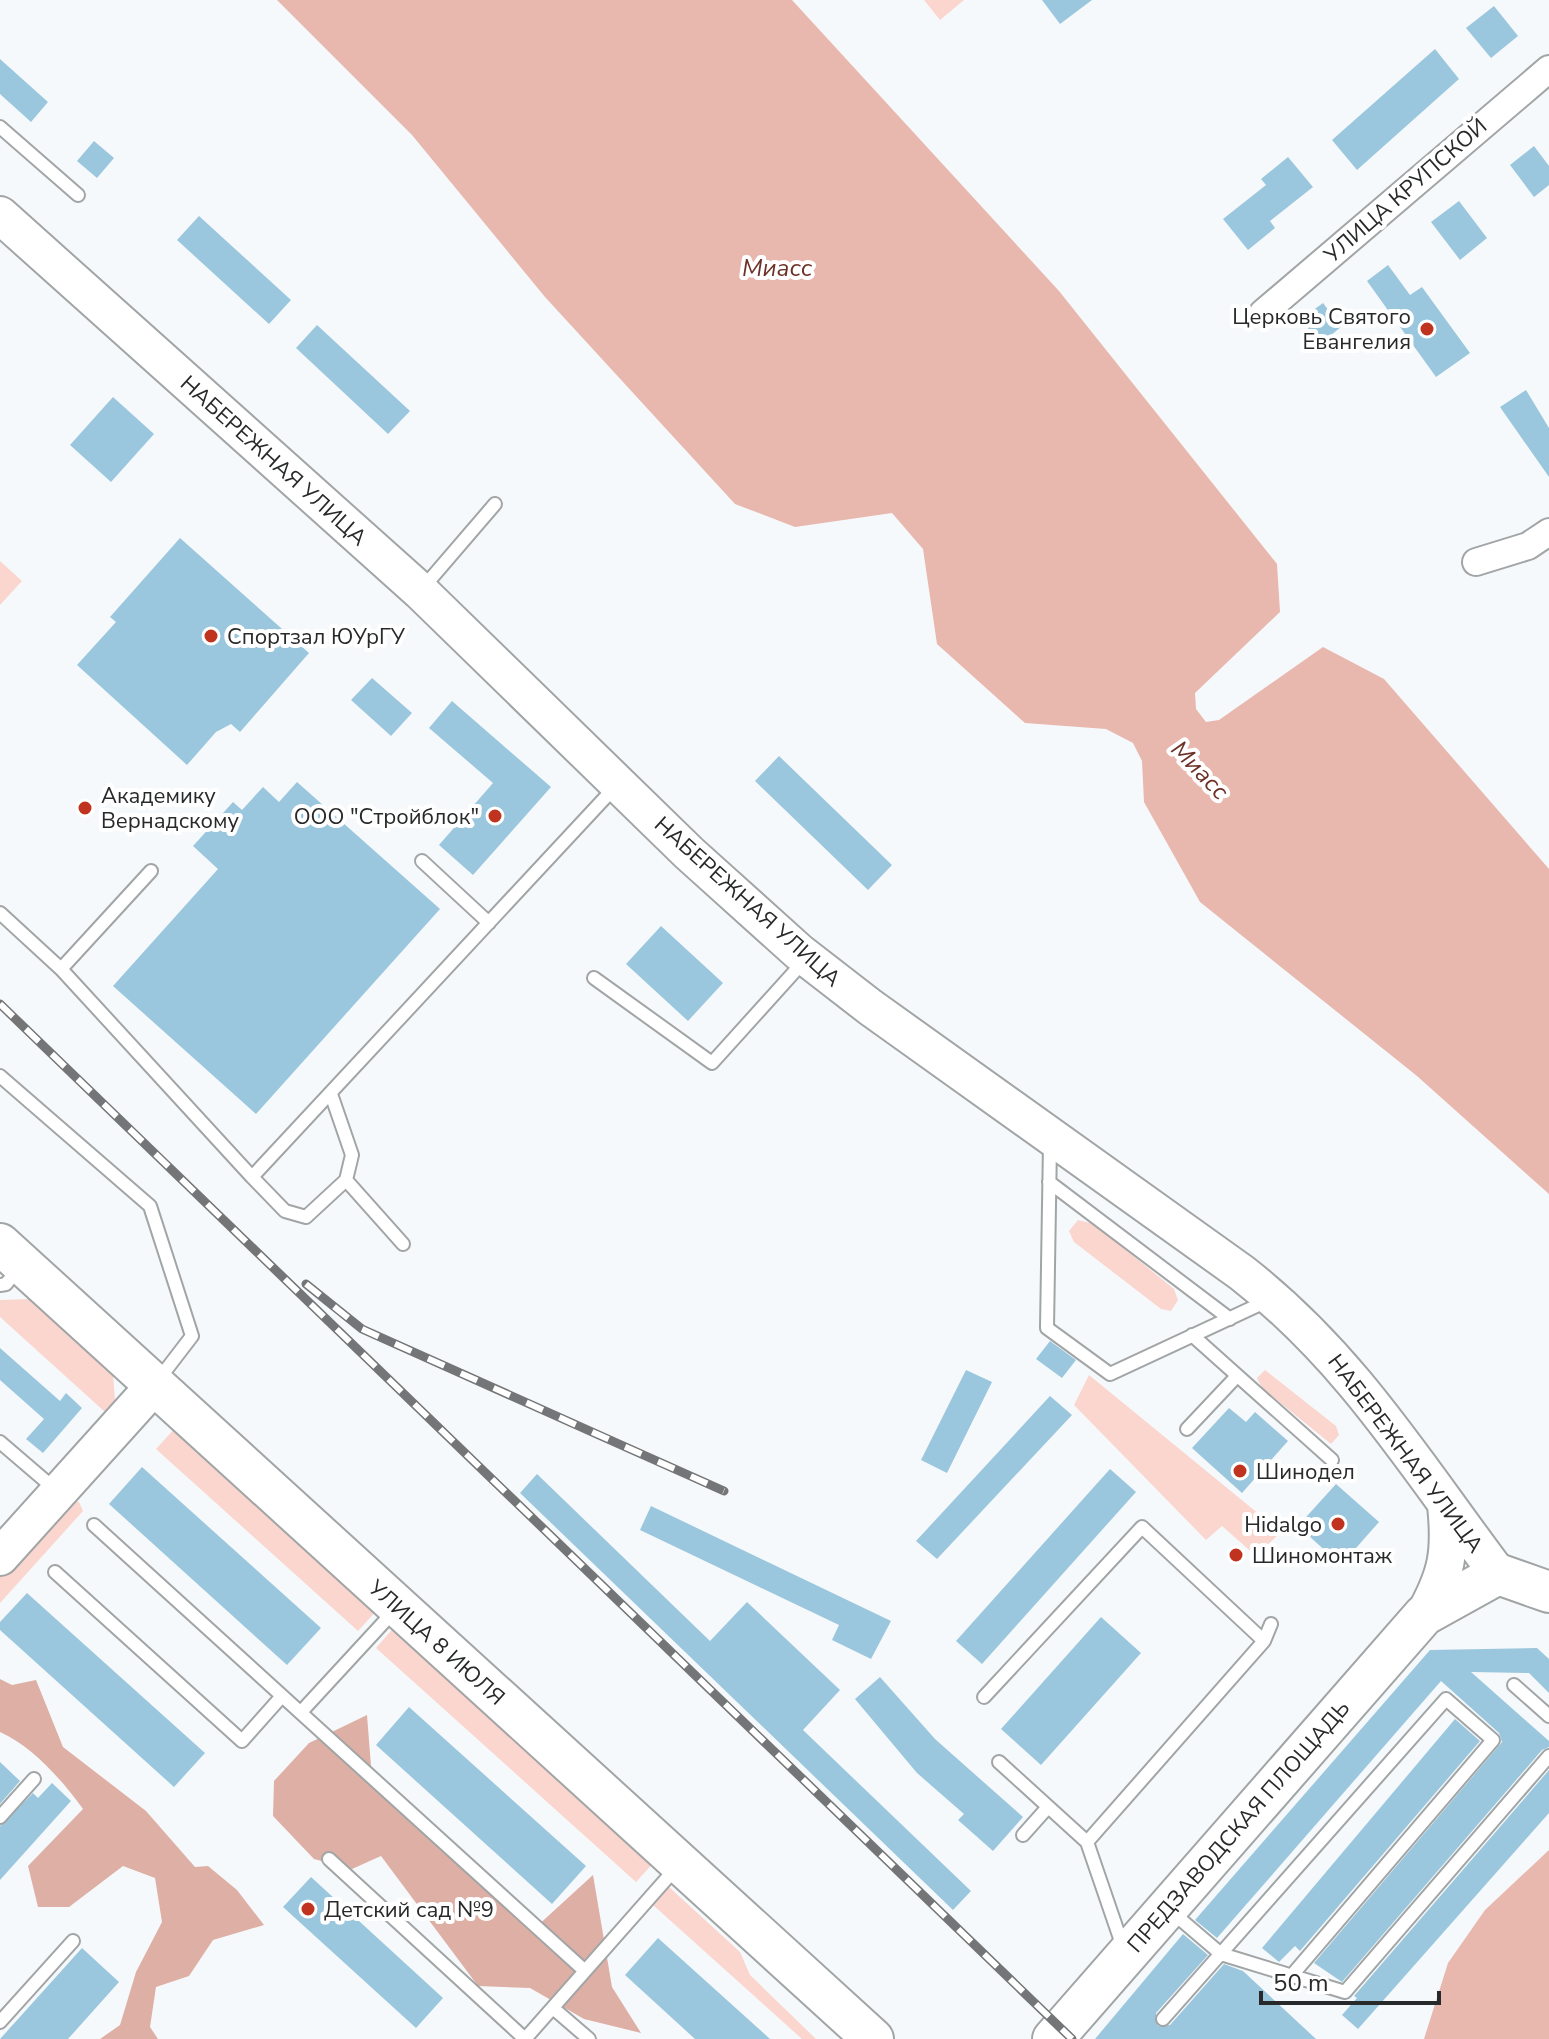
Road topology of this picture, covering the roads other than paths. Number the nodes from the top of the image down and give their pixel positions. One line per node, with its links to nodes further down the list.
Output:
1 (1549, 69): 5 (street, УЛИЦА КРУПСКОЙ)
2 (0, 127): 3 (lane)
3 (78, 195)
4 (0, 215): 9 (street, НАБЕРЕЖНАЯ УЛИЦА)
5 (1263, 313)
6 (495, 504): 9 (lane)
7 (1549, 532): 8 (street)
8 (1476, 562)
9 (420, 591): 10 (street, НАБЕРЕЖНАЯ УЛИЦА)
10 (619, 783): 14 (lane); 15 (street, НАБЕРЕЖНАЯ УЛИЦА)
11 (422, 861): 14 (lane)
12 (151, 871): 16 (lane)
13 (0, 913): 16 (lane)
14 (489, 923): 19 (lane)
15 (807, 958): 17 (lane); 20 (street, НАБЕРЕЖНАЯ УЛИЦА)
16 (61, 969): 21 (lane)
17 (594, 978)
18 (0, 1076): 30 (lane)
19 (331, 1094): 21 (lane); 22 (lane)
20 (1051, 1133): 23 (lane); 26 (street, НАБЕРЕЖНАЯ УЛИЦА)
21 (252, 1177): 22 (lane)
22 (346, 1180): 24 (lane)
23 (1049, 1182): 27 (lane); 28 (lane)
24 (403, 1244)
25 (7, 1265): 30 (main road, УЛИЦА 8 ИЮЛЯ)
26 (1274, 1298): 27 (lane); 35 (street, НАБЕРЕЖНАЯ УЛИЦА)
27 (1230, 1319): 28 (lane)
28 (1192, 1335): 29 (lane)
29 (1237, 1376): 31 (lane); 33 (lane)
30 (155, 1385): 34 (street); 41 (main road, УЛИЦА 8 ИЮЛЯ)
31 (1187, 1429)
32 (0, 1442): 34 (lane)
33 (1332, 1460)
34 (59, 1492): 37 (street)
35 (1446, 1505): 39 (street, НАБЕРЕЖНАЯ УЛИЦА); 42 (street)
36 (94, 1525): 46 (lane)
37 (0, 1557)
38 (55, 1572): 46 (lane)
39 (1498, 1574): 40 (main road); 42 (main road, ПРЕДЗАВОДСКАЯ ПЛОЩАДЬ)
40 (1549, 1592)
41 (398, 1606): 48 (lane); 58 (main road, УЛИЦА 8 ИЮЛЯ)
42 (1424, 1615): 59 (main road, ПРЕДЗАВОДСКАЯ ПЛОЩАДЬ)
43 (1271, 1624): 44 (lane)
44 (1264, 1641): 47 (lane); 56 (lane)
45 (1514, 1685): 49 (lane)
46 (282, 1696): 48 (lane)
47 (984, 1697)
48 (301, 1712): 63 (lane)
49 (1549, 1716)
50 (1549, 1756): 64 (lane)
51 (999, 1762): 53 (lane)
52 (34, 1779): 54 (lane)
53 (1048, 1807): 55 (lane); 56 (lane)
54 (0, 1817)
55 (1023, 1835)
56 (1087, 1842): 61 (lane)
57 (329, 1859): 69 (lane)
58 (680, 1863): 63 (lane); 65 (main road, УЛИЦА 8 ИЮЛЯ)
59 (1166, 1907): 61 (main road, ПРЕДЗАВОДСКАЯ ПЛОЩАДЬ); 62 (lane)
60 (73, 1941): 68 (lane)
61 (1126, 1953): 73 (main road, ПРЕДЗАВОДСКАЯ ПЛОЩАДЬ)
62 (1221, 1954): 64 (lane); 64 (lane); 67 (lane)
63 (585, 1971): 66 (lane)
64 (1293, 1974)
65 (825, 1995): 71 (main road); 72 (main road, УЛИЦА 8 ИЮЛЯ)
66 (553, 2008): 69 (lane); 70 (lane)
67 (1163, 2019)
68 (0, 2022)
69 (525, 2039)
70 (589, 2039)
71 (844, 2039)
72 (873, 2039)
73 (1053, 2039)

